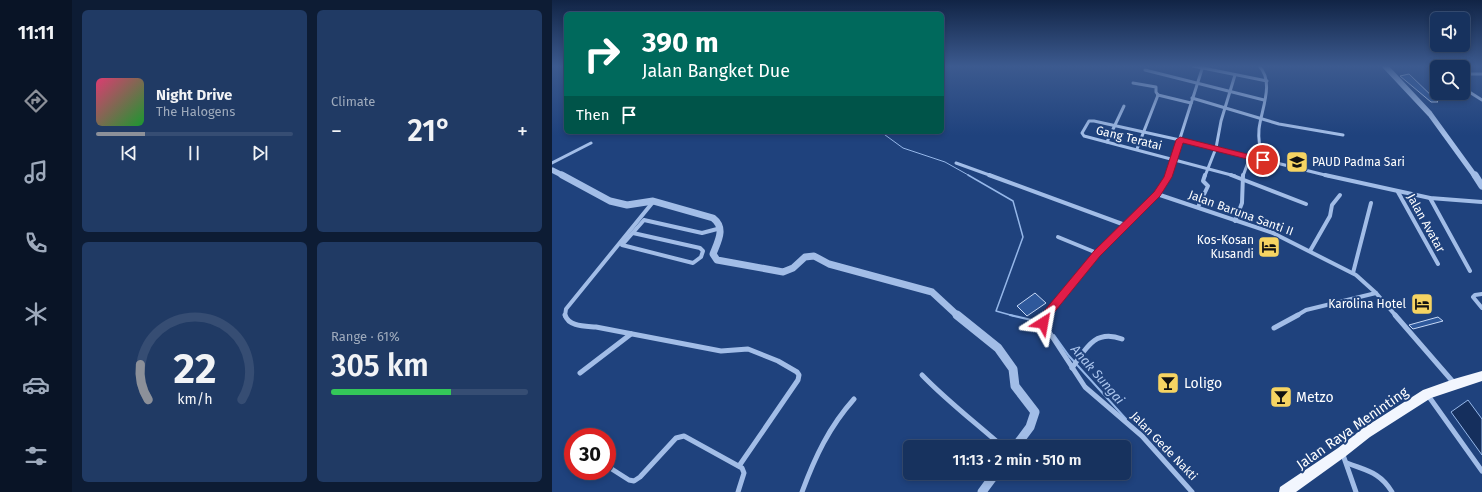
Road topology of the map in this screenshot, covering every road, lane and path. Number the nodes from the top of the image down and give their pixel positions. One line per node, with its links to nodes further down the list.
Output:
1 (1156, 89): 9 (street)
2 (1195, 89): 10 (street, Jalan Gede Nakti)
3 (1219, 89): 7 (street)
4 (1231, 89): 7 (street)
5 (1265, 89): 11 (street)
6 (1406, 89): 33 (street)
7 (1230, 92): 11 (street); 15 (street)
8 (1470, 92): 12 (street)
9 (1158, 95): 13 (street); 18 (street)
10 (1192, 98): 13 (street, Jalan Gede Nakti); 15 (street)
11 (1264, 100): 16 (street)
12 (1482, 100)
13 (1191, 103): 20 (street, Jalan Gede Nakti)
14 (1124, 106): 17 (street)
15 (1226, 108): 16 (street); 23 (street)
16 (1260, 118): 19 (street); 27 (street)
17 (1115, 125): 18 (street); 21 (street); 21 (street, Gang Teratai)
18 (1144, 131): 20 (street); 24 (street)
19 (1343, 135)
20 (1180, 140): 23 (street); 26 (street, Jalan Gede Nakti)
21 (1107, 142): 24 (street, Gang Teratai)
22 (591, 143): 28 (street)
23 (1216, 148): 25 (street); 30 (street)
24 (1136, 149): 26 (street, Gang Teratai)
25 (1250, 156): 27 (street); 32 (street)
26 (1174, 159): 30 (street, Gang Teratai); 35 (street, Jalan Gede Nakti)
27 (1263, 160): 34 (street)
28 (552, 163)
29 (956, 163): 44 (street)
30 (1208, 169): 32 (street, Gang Teratai); 42 (street)
31 (552, 170): 38 (street)
32 (1242, 178): 40 (street, Gang Teratai); 43 (street)
33 (1481, 183)
34 (1398, 192): 37 (street); 50 (street, Jalan Avatar)
35 (1157, 194): 42 (street, Jalan Baruna Santi II); 44 (street, Jalan Gede Nakti)
36 (1340, 195): 48 (street)
37 (1430, 198): 39 (street); 51 (street)
38 (653, 201): 45 (street); 57 (street)
39 (1482, 202)
40 (1306, 204)
41 (1371, 204): 52 (street)
42 (1198, 207): 43 (street, Jalan Baruna Santi II)
43 (1235, 221): 48 (street, Jalan Baruna Santi II)
44 (1125, 225): 49 (street, Jalan Gede Nakti)
45 (721, 227): 46 (street); 67 (street)
46 (633, 233): 46 (street)
47 (1058, 237): 49 (street)
48 (1310, 251): 52 (street, Jalan Baruna Santi II)
49 (1097, 253): 59 (street, Jalan Gede Nakti)
50 (1438, 264)
51 (1470, 271)
52 (1353, 273): 53 (street, Jalan Baruna Santi II)
53 (1376, 293): 56 (street); 63 (street, Jalan Baruna Santi II)
54 (1482, 294): 55 (street)
55 (1482, 308)
56 (1274, 328)
57 (631, 334): 60 (street); 70 (street)
58 (1122, 339): 59 (street)
59 (1074, 365): 77 (street, Jalan Gede Nakti)
60 (580, 373)
61 (922, 376): 66 (street)
62 (1482, 376): 63 (highway, Jalan Raya Meninting)
63 (1454, 384): 64 (highway, Jalan Raya Meninting)
64 (1427, 394): 68 (highway, Jalan Raya Meninting); 71 (street)
65 (854, 399): 75 (street)
66 (995, 440)
67 (1020, 440)
68 (1342, 452): 69 (street); 78 (highway, Jalan Raya Meninting)
69 (1347, 464): 79 (street); 80 (street)
70 (740, 466): 72 (street); 74 (street)
71 (1482, 471)
72 (616, 472)
73 (991, 480): 76 (street)
74 (738, 492)
75 (802, 492)
76 (982, 492)
77 (1192, 492)
78 (1285, 492)
79 (1356, 492)
80 (1392, 492)

